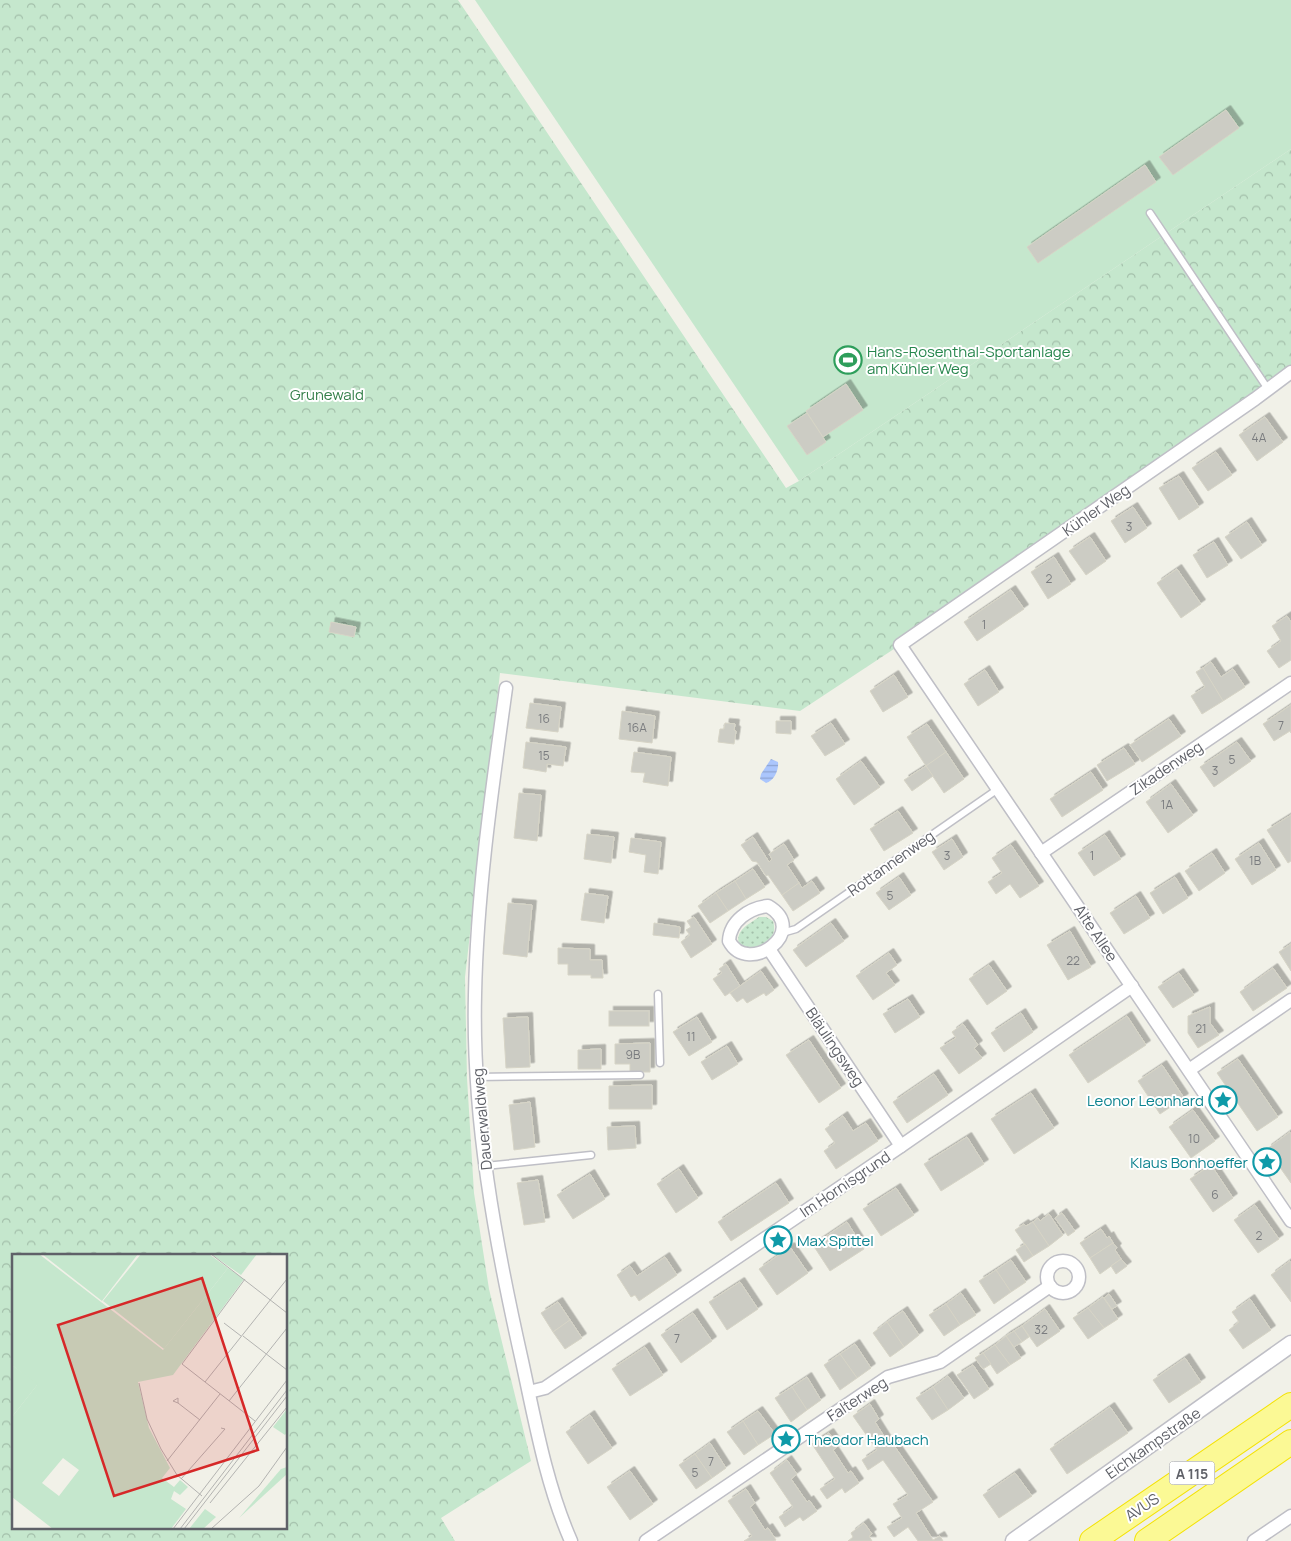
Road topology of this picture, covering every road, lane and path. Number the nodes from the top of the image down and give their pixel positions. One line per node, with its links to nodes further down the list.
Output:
1 (1150, 213): 3 (lane)
2 (1291, 372): 3 (street, Kühler Weg)
3 (1268, 388): 4 (street, Kühler Weg)
4 (900, 645): 7 (street, Alte Allee)
5 (1291, 683): 8 (street, Zikadenweg)
6 (506, 688): 17 (street, Dauerwaldweg)
7 (998, 789): 8 (street, Alte Allee); 9 (lane, Rottannenweg)
8 (1041, 853): 11 (street, Alte Allee)
9 (782, 933): 10 (street); 10 (street)
10 (769, 949): 18 (street, Bläulingsweg)
11 (1132, 986): 15 (street, Alte Allee); 18 (street, Im Hornisgrund)
12 (658, 994): 14 (lane)
13 (1291, 1000): 15 (street)
14 (660, 1063)
15 (1189, 1070): 21 (street, Alte Allee)
16 (640, 1075): 17 (lane)
17 (477, 1077): 20 (street, Dauerwaldweg)
18 (901, 1146): 24 (street, Im Hornisgrund)
19 (592, 1156): 20 (lane)
20 (485, 1166): 24 (street, Dauerwaldweg)
21 (1291, 1221)
22 (1050, 1286): 29 (street, Falterweg)
23 (1291, 1344): 30 (street, Eichkampstraße)
24 (529, 1392): 28 (street, Dauerwaldweg)
25 (1291, 1405): 31 (highway, AVUS / A 115)
26 (1291, 1442): 32 (highway, AVUS / A 115)
27 (1291, 1516): 33 (street)
28 (570, 1541)
29 (646, 1541)
30 (1014, 1541)
31 (1092, 1541)
32 (1147, 1541)
33 (1254, 1541)

